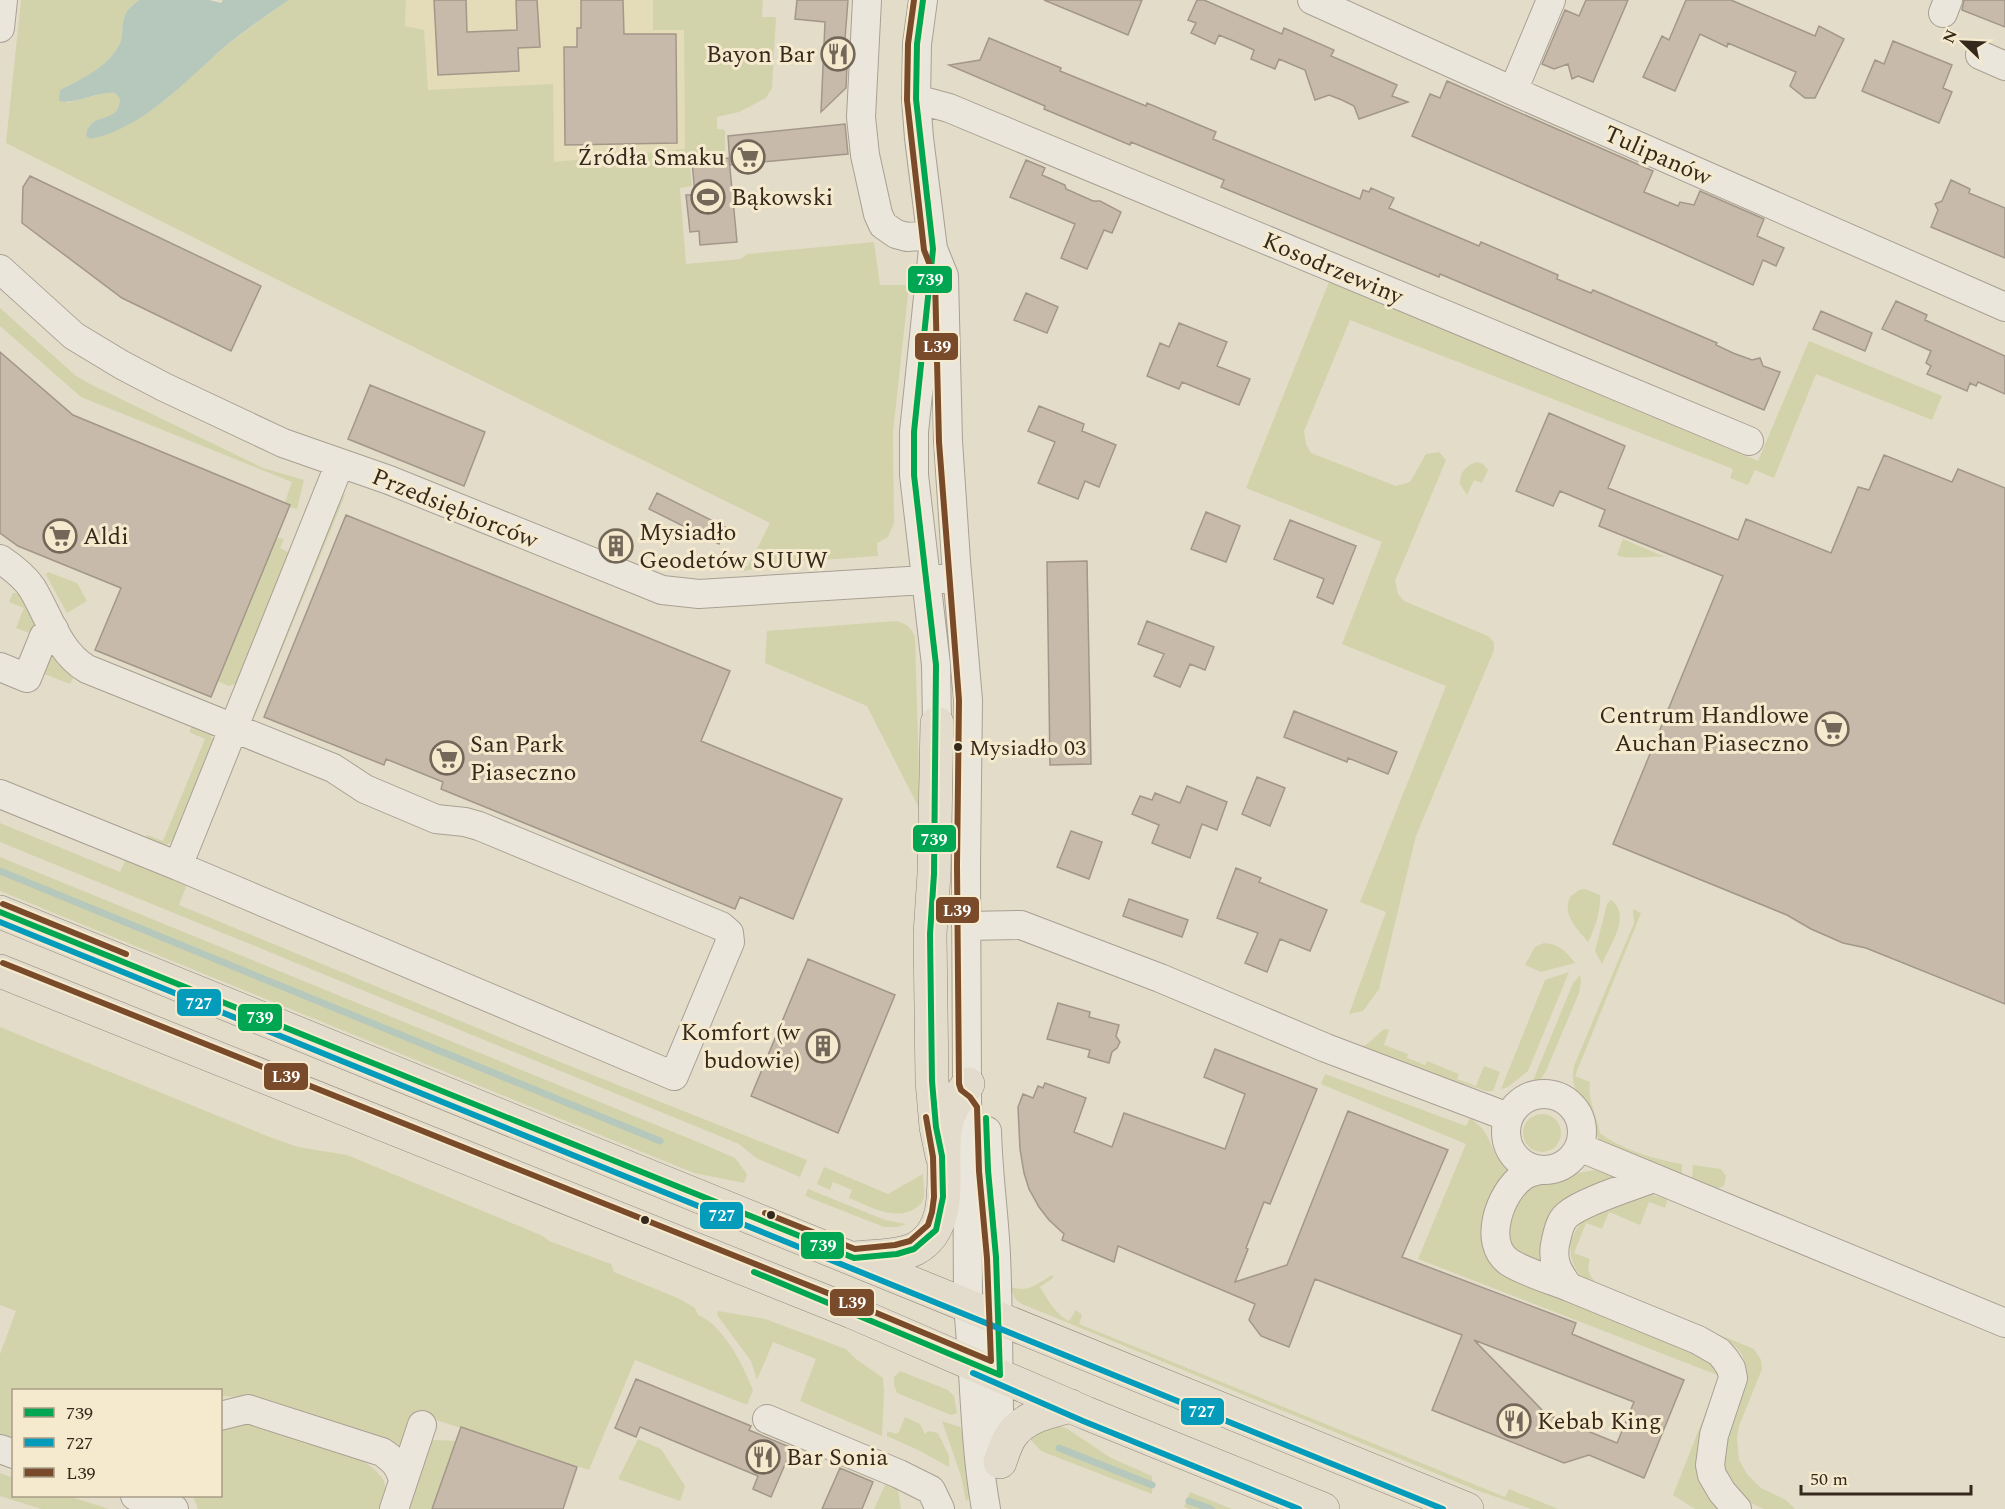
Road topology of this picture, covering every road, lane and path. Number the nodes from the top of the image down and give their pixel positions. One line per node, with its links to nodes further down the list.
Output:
1 (3, 0): 6 (street)
2 (867, 0): 9 (street)
3 (923, 0): 8 (street)
4 (1312, 0): 7 (street, Tulipanów)
5 (1551, 0): 7 (street)
6 (0, 28)
7 (1513, 91): 11 (street, Tulipanów)
8 (916, 99): 9 (street); 12 (street, Kosodrzewiny)
9 (932, 242): 15 (street); 16 (street)
10 (0, 269): 13 (street, Przedsiębiorców)
11 (2005, 307)
12 (1749, 441)
13 (340, 463): 16 (street, Przedsiębiorców); 20 (street)
14 (0, 559): 17 (street)
15 (957, 578): 16 (street, Przedsiębiorców); 23 (street)
16 (928, 580): 19 (street)
17 (54, 629): 18 (street); 20 (street)
18 (0, 667)
19 (937, 723): 23 (street); 30 (main road)
20 (234, 729): 22 (street); 22 (street)
21 (0, 794): 22 (street)
22 (178, 866)
23 (966, 866): 25 (street)
24 (0, 912): 33 (main road)
25 (966, 926): 27 (street); 28 (street)
26 (0, 970): 37 (main road)
27 (968, 1084): 30 (main road); 35 (street)
28 (1508, 1118): 29 (street); 31 (street)
29 (1579, 1147): 31 (street); 32 (street)
30 (942, 1156): 33 (main road)
31 (1539, 1170): 34 (street)
32 (1654, 1178): 34 (street); 36 (street)
33 (854, 1258): 35 (main road)
34 (1569, 1287): 50 (street)
35 (982, 1312): 37 (street); 49 (main road)
36 (2005, 1323)
37 (987, 1370): 38 (main road); 42 (street); 46 (street)
38 (1071, 1406): 42 (main road); 48 (main road)
39 (222, 1416): 43 (street)
40 (767, 1419): 45 (street)
41 (422, 1425): 43 (street)
42 (999, 1462): 47 (street)
43 (403, 1480): 44 (street)
44 (394, 1509)
45 (940, 1509)
46 (986, 1509)
47 (1003, 1509)
48 (1323, 1509)
49 (1467, 1509)
50 (1737, 1509)

